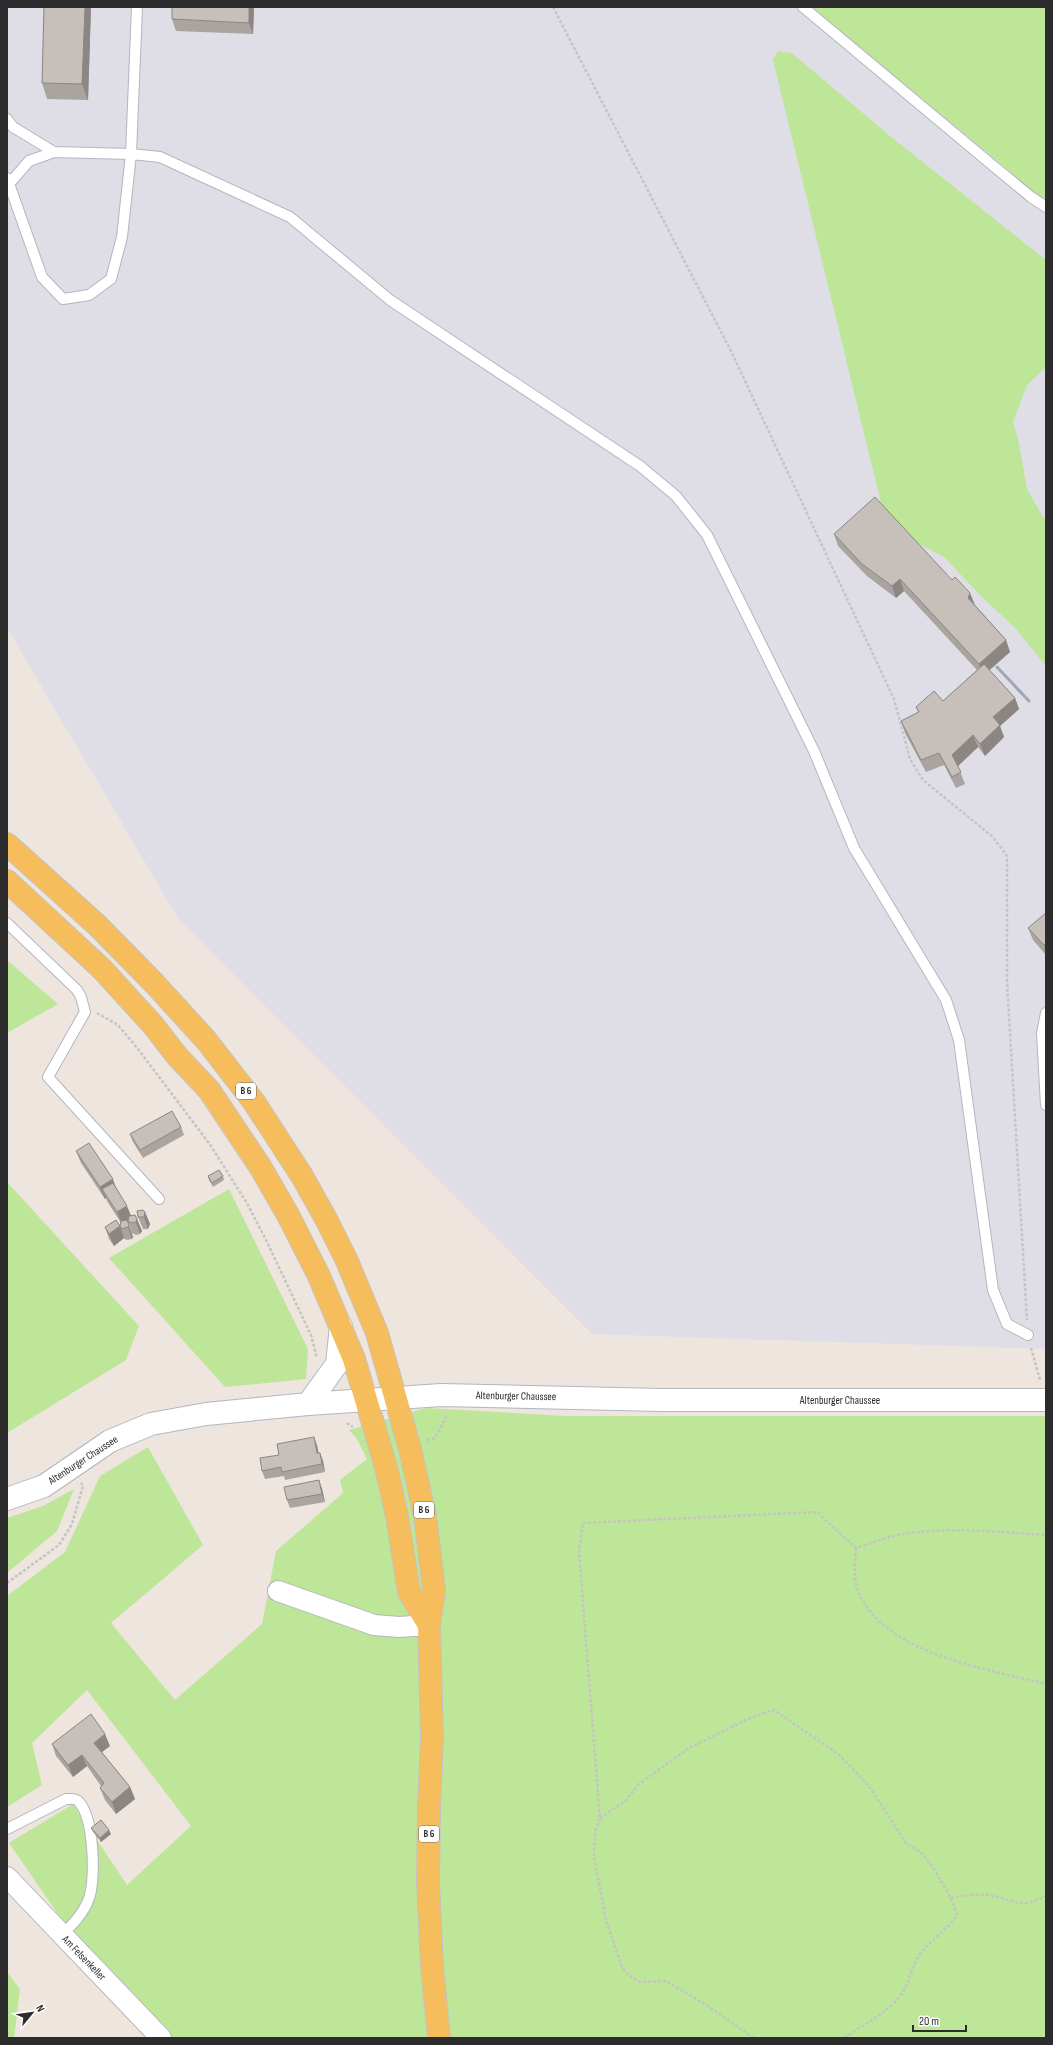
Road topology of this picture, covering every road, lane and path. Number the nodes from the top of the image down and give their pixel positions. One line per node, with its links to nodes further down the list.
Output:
1 (137, 7): 6 (lane)
2 (553, 7): 17 (path)
3 (803, 7): 8 (lane)
4 (7, 119): 5 (lane)
5 (54, 152): 6 (lane); 7 (lane)
6 (131, 154): 7 (lane); 17 (lane)
7 (8, 181)
8 (1046, 207)
9 (7, 844): 19 (main road, B 6)
10 (7, 881): 16 (main road, B 6)
11 (7, 923): 12 (lane)
12 (85, 1012): 15 (lane); 18 (path)
13 (1046, 1013): 14 (lane)
14 (1046, 1105)
15 (159, 1199)
16 (341, 1326): 18 (main road, B 6); 22 (main road, B 6)
17 (1028, 1335): 20 (path)
18 (333, 1373): 21 (main road, B 6)
19 (396, 1398): 20 (main road, Altenburger Chaussee); 22 (main road, Altenburger Chaussee); 29 (main road, B 6)
20 (1046, 1399)
21 (308, 1404): 22 (main road, Altenburger Chaussee); 23 (main road, Altenburger Chaussee)
22 (351, 1408): 29 (main road, B 6)
23 (72, 1467): 24 (main road, Altenburger Chaussee); 27 (path)
24 (7, 1499)
25 (1046, 1535): 26 (path)
26 (856, 1548): 30 (path); 31 (path)
27 (7, 1583)
28 (278, 1591): 29 (street)
29 (429, 1625): 38 (main road, B 6)
30 (1046, 1684)
31 (600, 1819): 35 (path); 39 (path)
32 (7, 1829): 36 (lane)
33 (7, 1878): 36 (street, Am Felsenkeller)
34 (1046, 1896): 35 (path)
35 (951, 1898): 40 (path)
36 (62, 1935): 37 (street, Am Felsenkeller)
37 (161, 2038)
38 (439, 2038)
39 (754, 2038)
40 (844, 2038)

